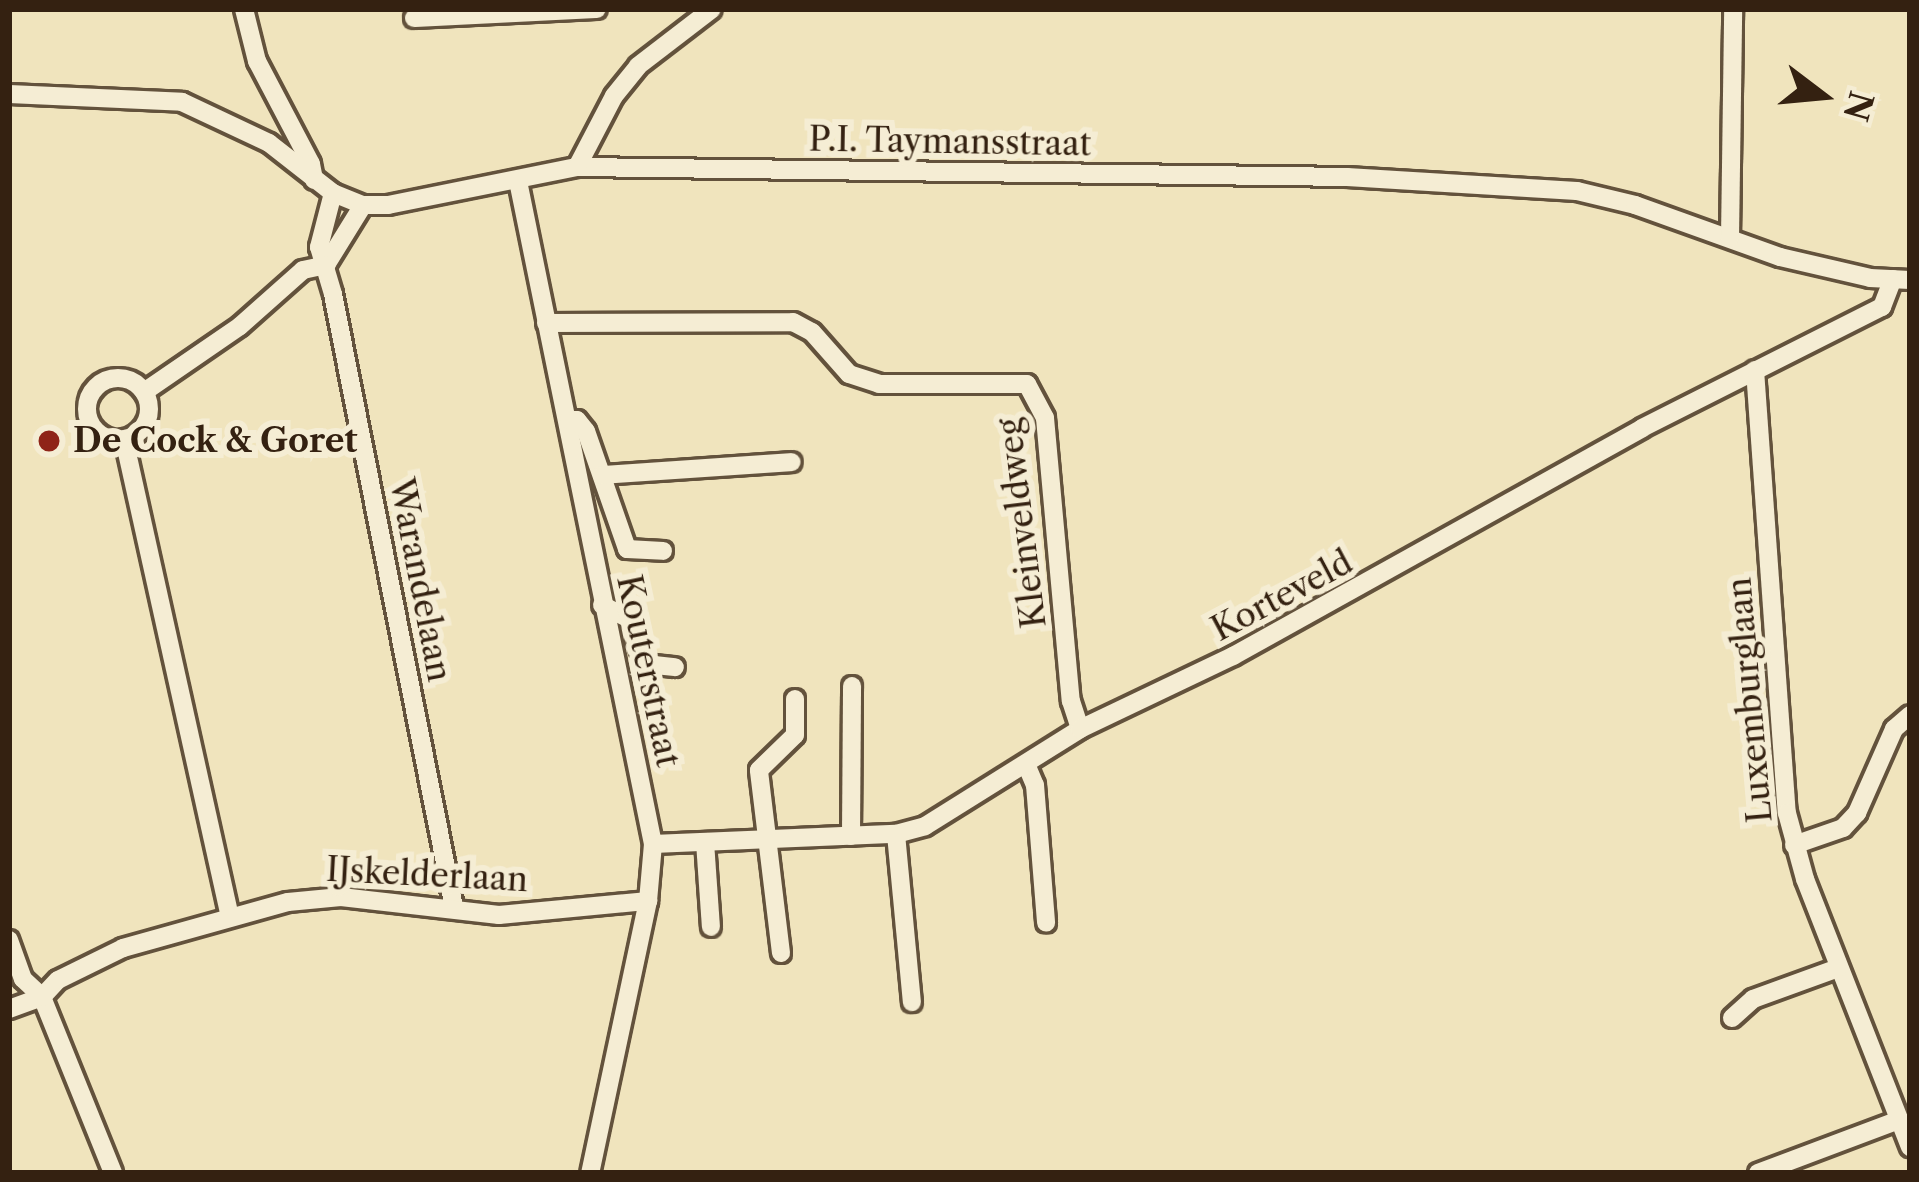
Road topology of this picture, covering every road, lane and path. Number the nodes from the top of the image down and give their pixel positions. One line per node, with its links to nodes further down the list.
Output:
1 (244, 9): 8 (street)
2 (597, 9): 5 (street)
3 (1733, 9): 12 (street)
4 (706, 11): 7 (street)
5 (414, 18)
6 (9, 94): 8 (street, P.I. Taymansstraat)
7 (577, 167): 9 (street, P.I. Taymansstraat); 12 (street, P.I. Taymansstraat)
8 (314, 180): 10 (street, P.I. Taymansstraat)
9 (518, 181): 11 (street, P.I. Taymansstraat); 15 (street, Kouterstraat)
10 (333, 193): 11 (street, P.I. Taymansstraat); 13 (street, Warandelaan)
11 (363, 205): 13 (street)
12 (1730, 238): 14 (street, P.I. Taymansstraat)
13 (326, 265): 17 (street); 37 (street, Warandelaan)
14 (1902, 280): 16 (street, Korteveld)
15 (546, 322): 18 (street, Kouterstraat); 28 (street, Kleinveldweg)
16 (1754, 370): 28 (street, Korteveld); 35 (street, Luxemburglaan)
17 (144, 392): 19 (street); 19 (street)
18 (568, 420): 21 (street); 23 (street, Kouterstraat)
19 (124, 439): 38 (street)
20 (792, 462): 21 (street)
21 (602, 475): 22 (street)
22 (663, 551)
23 (602, 605): 24 (street); 34 (street, Kouterstraat)
24 (675, 667)
25 (851, 686): 31 (street)
26 (795, 699): 32 (street)
27 (1910, 715): 35 (street)
28 (1080, 729): 29 (street, Korteveld)
29 (1026, 764): 30 (street, Korteveld); 39 (street)
30 (896, 834): 31 (street, Korteveld); 45 (street)
31 (850, 836): 32 (street, Korteveld)
32 (770, 839): 33 (street, Korteveld); 42 (street)
33 (705, 842): 34 (street, Korteveld); 40 (street)
34 (653, 844): 36 (street, Kouterstraat)
35 (1794, 844): 43 (street, Luxemburglaan)
36 (648, 901): 37 (street, IJskelderlaan); 51 (street, Kouterstraat)
37 (454, 908): 38 (street, IJskelderlaan)
38 (230, 916): 44 (street, IJskelderlaan)
39 (1046, 923)
40 (711, 927)
41 (9, 940): 44 (street)
42 (781, 953)
43 (1838, 968): 47 (street); 48 (street, Luxemburglaan)
44 (42, 997): 46 (street, IJskelderlaan); 50 (street)
45 (912, 1002)
46 (9, 1009)
47 (1732, 1018)
48 (1899, 1120): 49 (street, Luxemburglaan); 52 (street)
49 (1910, 1147)
50 (113, 1173)
51 (590, 1173)
52 (1758, 1173)

